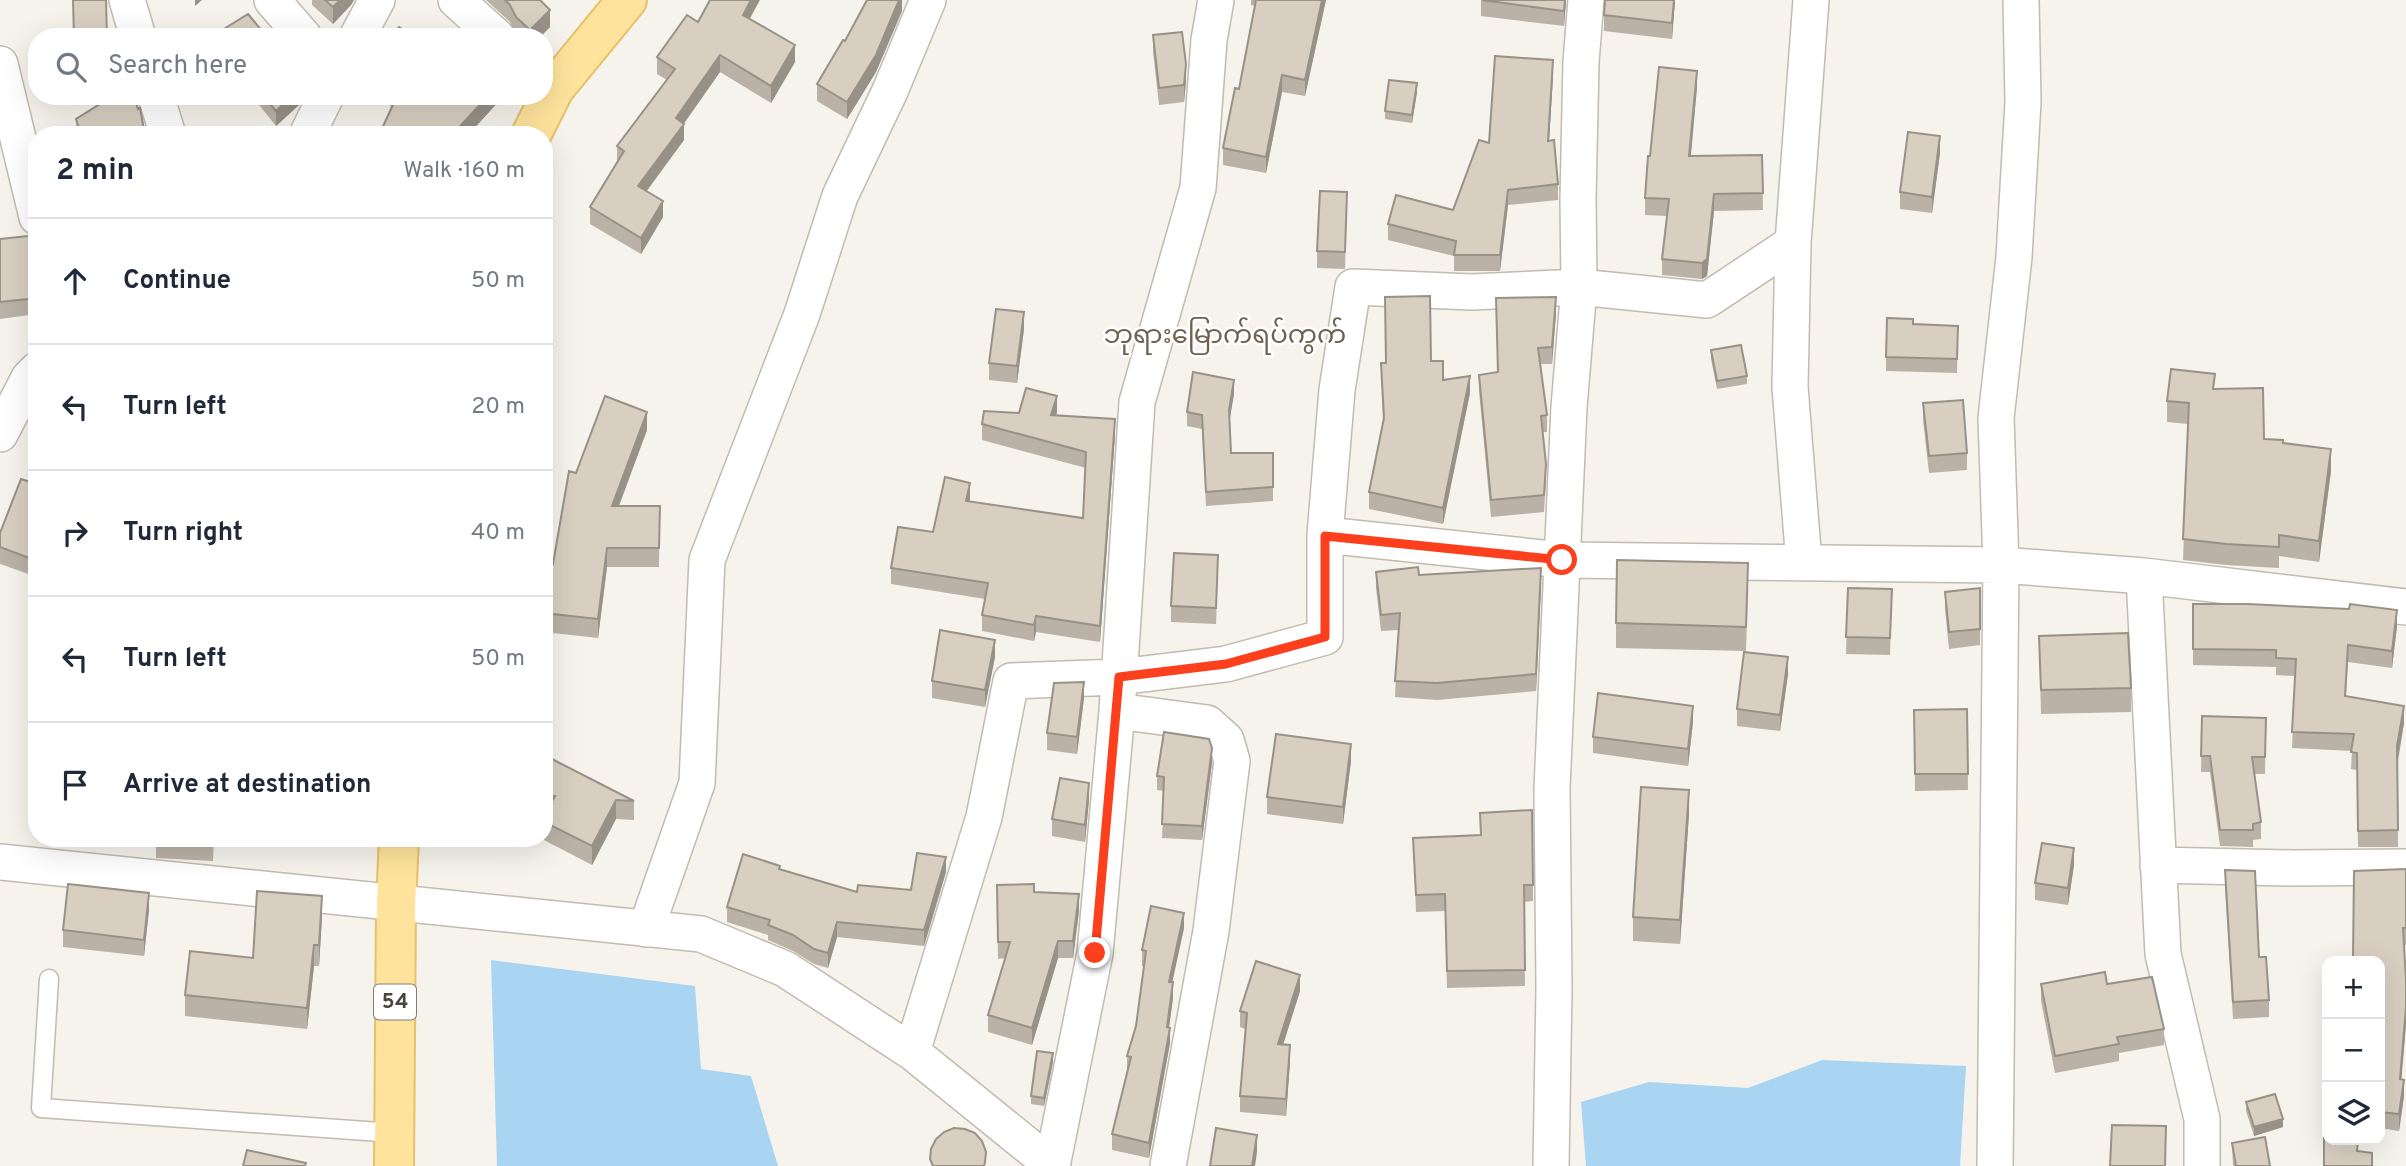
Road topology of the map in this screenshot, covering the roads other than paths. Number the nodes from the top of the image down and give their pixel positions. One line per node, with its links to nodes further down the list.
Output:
1 (127, 0): 11 (street)
2 (272, 0): 12 (street)
3 (377, 0): 13 (street)
4 (457, 0): 14 (street)
5 (627, 0): 16 (main road)
6 (928, 0): 41 (street)
7 (1216, 0): 34 (street)
8 (1586, 0): 25 (street)
9 (1811, 0): 24 (street)
10 (2021, 0): 31 (street)
11 (135, 28)
12 (296, 28)
13 (362, 28)
14 (487, 28)
15 (0, 64): 23 (street)
16 (553, 81)
17 (159, 105): 20 (street)
18 (322, 105): 21 (street)
19 (542, 105): 22 (main road)
20 (165, 126)
21 (311, 126)
22 (534, 126)
23 (28, 180)
24 (1793, 243): 25 (street); 30 (street)
25 (1579, 287): 28 (street); 29 (street)
26 (28, 380): 27 (street)
27 (0, 434)
28 (1325, 536): 29 (street); 34 (street)
29 (1562, 560): 30 (street); 47 (street)
30 (1804, 563): 31 (street)
31 (2001, 565): 32 (street); 48 (street)
32 (2144, 576): 33 (street); 38 (street)
33 (2406, 607)
34 (1119, 677): 35 (street); 43 (street)
35 (1117, 711): 45 (street); 46 (street)
36 (399, 847): 40 (main road, 54)
37 (0, 862): 40 (street)
38 (2158, 865): 39 (street); 49 (street)
39 (2406, 867)
40 (396, 904): 41 (street); 44 (main road, 54)
41 (646, 929): 43 (street)
42 (49, 979): 44 (lane)
43 (912, 1052): 45 (street)
44 (394, 1149)
45 (1052, 1166)
46 (1168, 1166)
47 (1551, 1166)
48 (1995, 1166)
49 (2202, 1166)

